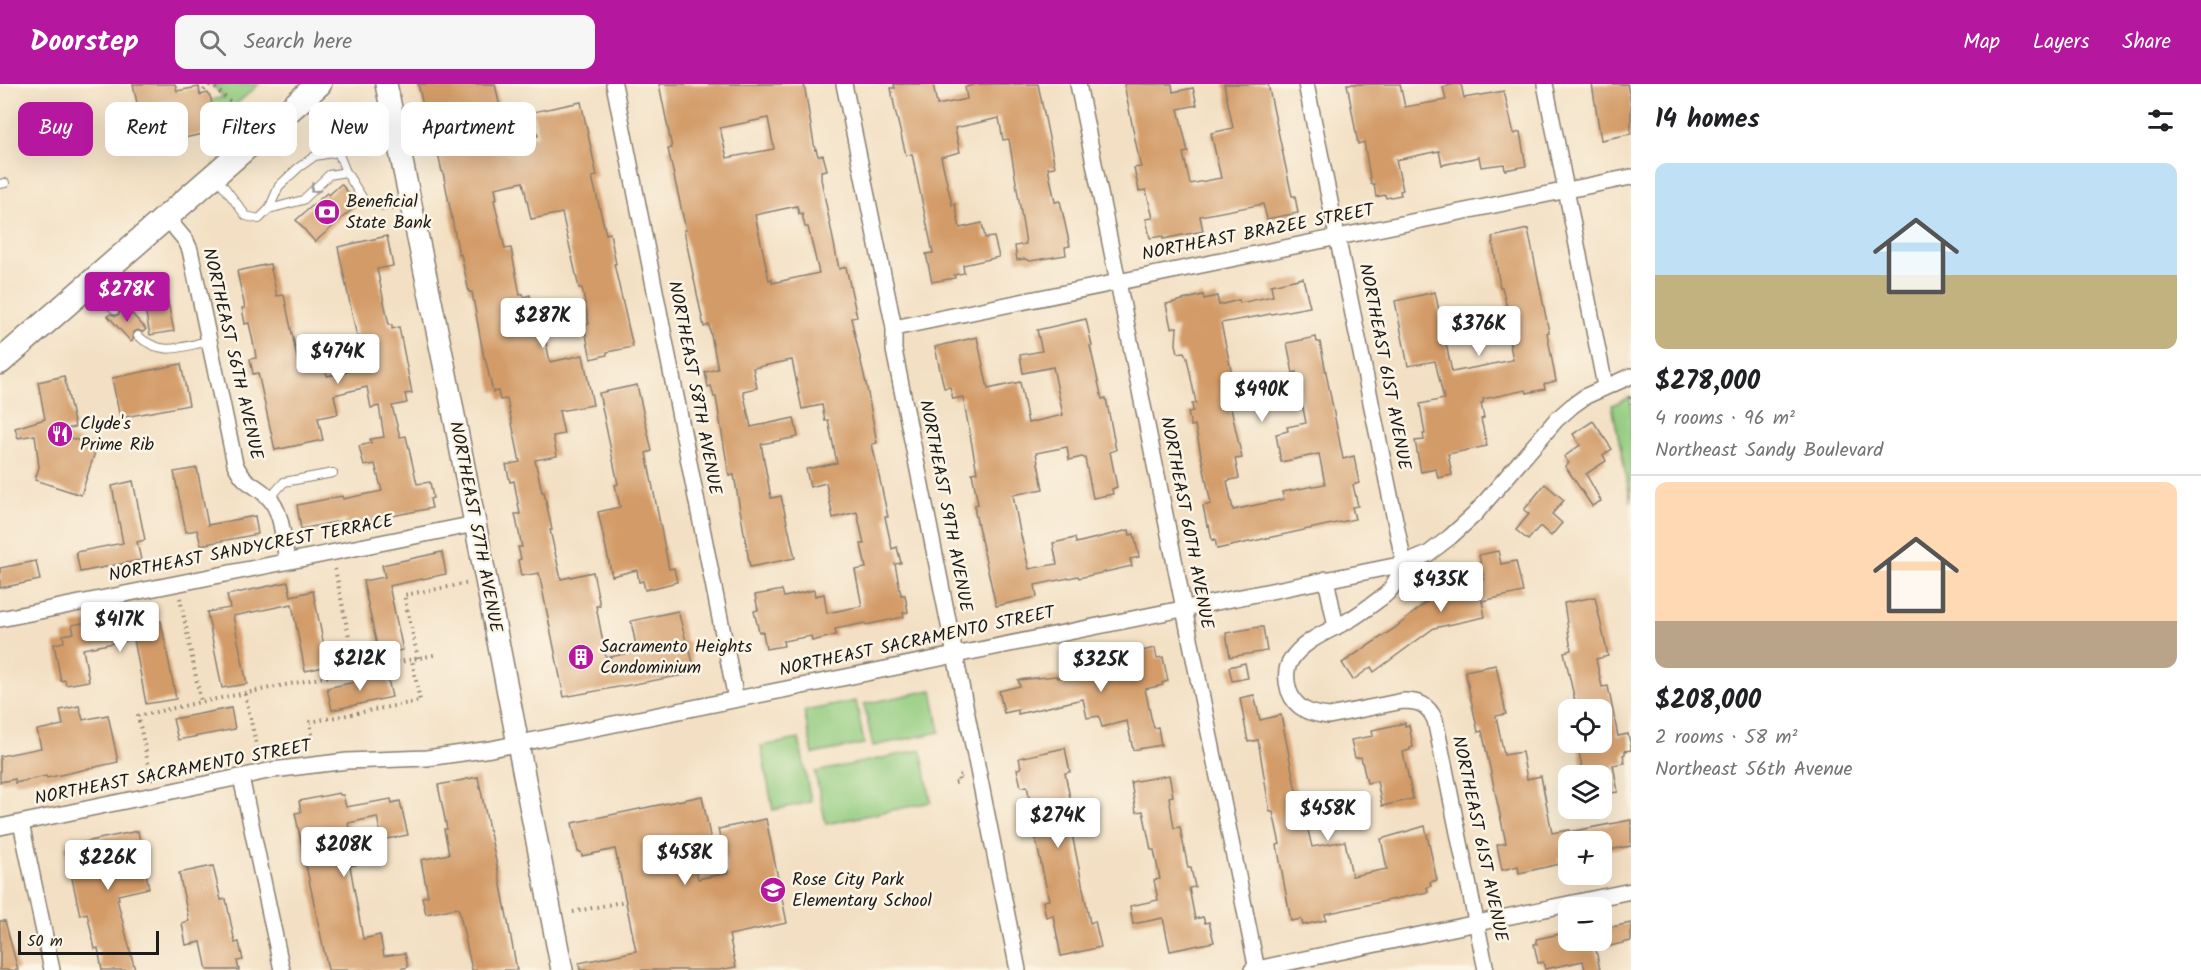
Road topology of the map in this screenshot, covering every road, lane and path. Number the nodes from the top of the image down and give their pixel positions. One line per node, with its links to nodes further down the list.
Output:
1 (211, 84): 9 (path); 10 (path)
2 (319, 84): 11 (main road)
3 (386, 84): 17 (main road, NORTHEAST 57TH AVENUE)
4 (614, 84): 50 (street, NORTHEAST 58TH AVENUE)
5 (844, 84): 24 (street, NORTHEAST 59TH AVENUE)
6 (1078, 84): 21 (street, NORTHEAST 60TH AVENUE)
7 (1306, 84): 20 (street, NORTHEAST 61ST AVENUE)
8 (1545, 84): 16 (street)
9 (200, 94)
10 (231, 102)
11 (297, 103)
12 (237, 156): 14 (main road)
13 (346, 172): 17 (lane); 18 (lane, one-way to 18); 18 (lane)
14 (215, 175): 18 (lane); 19 (main road)
15 (1631, 177): 16 (street, NORTHEAST BRAZEE STREET)
16 (1567, 191): 20 (street, NORTHEAST BRAZEE STREET); 29 (street)
17 (411, 200): 34 (main road, NORTHEAST 57TH AVENUE)
18 (269, 209)
19 (167, 218): 22 (main road); 26 (street, NORTHEAST 56TH AVENUE)
20 (1338, 236): 21 (street, NORTHEAST BRAZEE STREET); 37 (street, NORTHEAST 61ST AVENUE)
21 (1118, 281): 24 (street, NORTHEAST BRAZEE STREET); 41 (street, NORTHEAST 60TH AVENUE)
22 (91, 282): 23 (lane); 27 (main road)
23 (115, 310)
24 (894, 327): 44 (street, NORTHEAST 59TH AVENUE)
25 (138, 336): 26 (lane)
26 (208, 341): 33 (street, NORTHEAST 56TH AVENUE)
27 (0, 362)
28 (1631, 376): 29 (street, NORTHEAST SACRAMENTO STREET)
29 (1605, 386): 37 (street, NORTHEAST SACRAMENTO STREET)
30 (1630, 397): 31 (path)
31 (1631, 404)
32 (333, 473): 33 (lane)
33 (270, 498): 36 (street)
34 (475, 524): 35 (street, NORTHEAST SANDYCREST TERRACE); 39 (main road, NORTHEAST 57TH AVENUE)
35 (332, 554): 36 (street, NORTHEAST SANDYCREST TERRACE); 48 (path)
36 (287, 560): 40 (street, NORTHEAST SANDYCREST TERRACE)
37 (1404, 564): 38 (street, NORTHEAST SACRAMENTO STREET); 43 (street, NORTHEAST 61ST AVENUE)
38 (1326, 579): 41 (street, NORTHEAST SACRAMENTO STREET); 43 (street)
39 (485, 580): 46 (path); 53 (main road, NORTHEAST 57TH AVENUE)
40 (177, 582): 42 (street, NORTHEAST SANDYCREST TERRACE); 51 (path)
41 (1184, 608): 44 (street, NORTHEAST SACRAMENTO STREET); 67 (street, NORTHEAST 60TH AVENUE)
42 (0, 619)
43 (1336, 627): 62 (street, NORTHEAST 61ST AVENUE)
44 (956, 654): 50 (street, NORTHEAST SACRAMENTO STREET); 66 (street, NORTHEAST 59TH AVENUE)
45 (434, 655): 46 (path)
46 (418, 658): 47 (path)
47 (412, 660): 48 (path); 52 (path)
48 (356, 671): 49 (path)
49 (245, 694): 51 (path); 54 (path)
50 (736, 699): 53 (street, NORTHEAST SACRAMENTO STREET)
51 (201, 702): 56 (path)
52 (313, 740)
53 (518, 743): 55 (street, NORTHEAST SACRAMENTO STREET); 65 (main road, NORTHEAST 57TH AVENUE)
54 (258, 751)
55 (241, 777): 56 (street, NORTHEAST SACRAMENTO STREET); 64 (street)
56 (155, 795): 57 (street, NORTHEAST SACRAMENTO STREET)
57 (21, 823): 58 (street, NORTHEAST SACRAMENTO STREET); 63 (street)
58 (0, 827)
59 (1631, 891): 62 (street)
60 (626, 901): 61 (path)
61 (573, 912)
62 (1477, 923): 67 (street); 68 (street, NORTHEAST 61ST AVENUE)
63 (52, 970)
64 (282, 970)
65 (562, 970)
66 (1018, 970)
67 (1255, 970)
68 (1486, 970)

